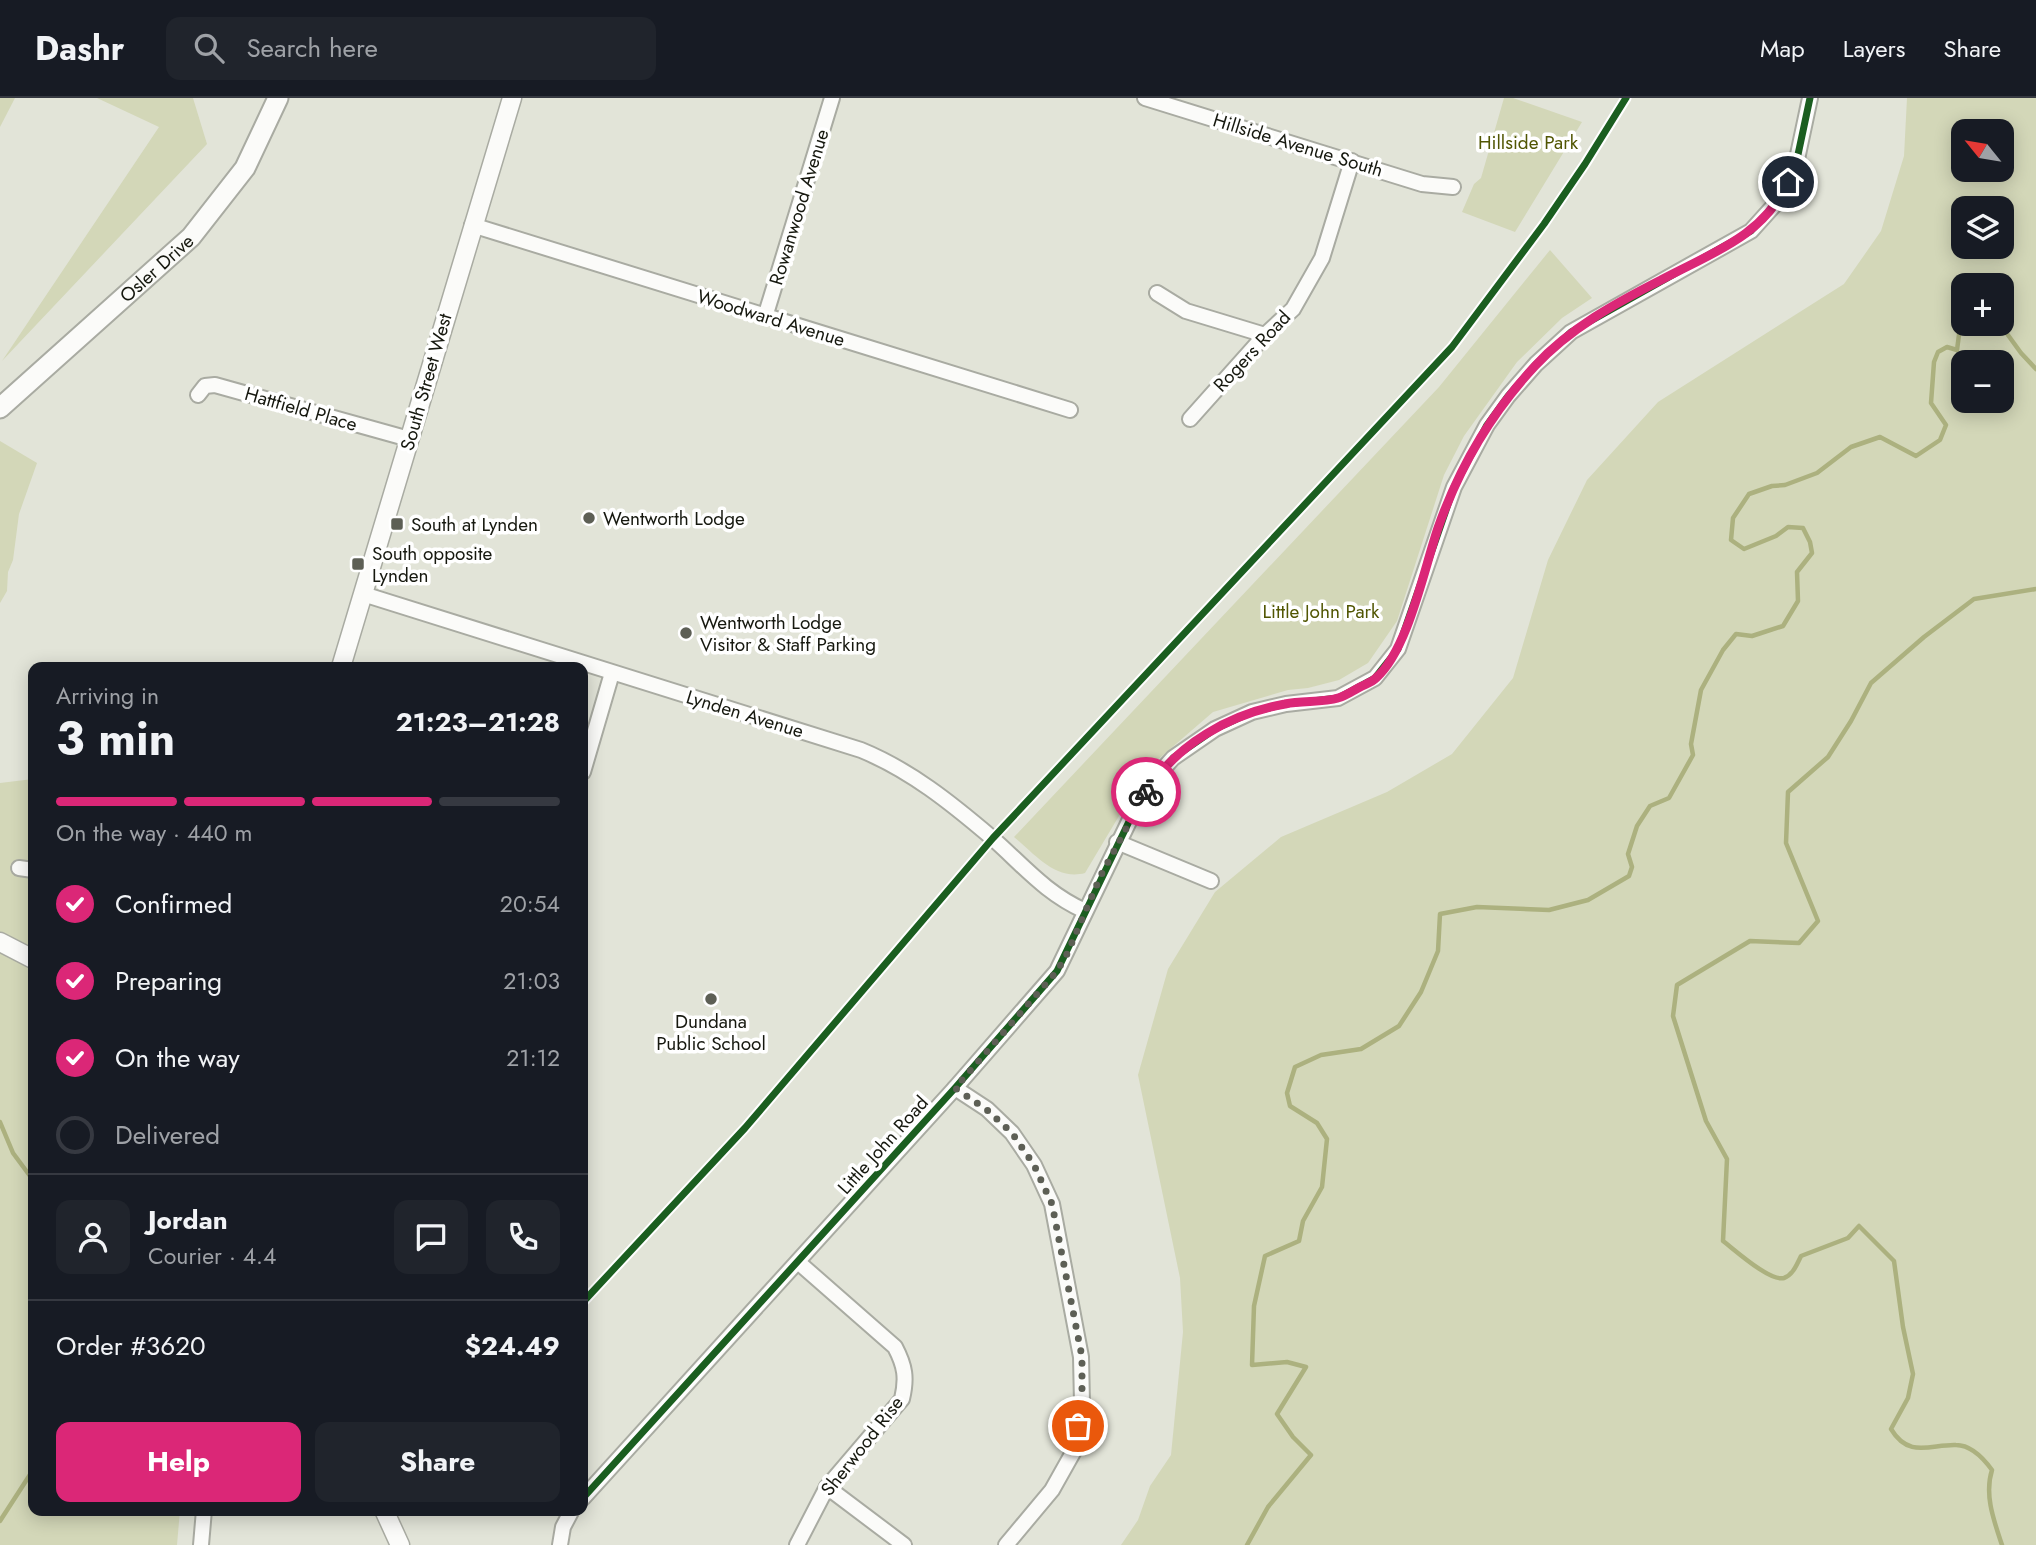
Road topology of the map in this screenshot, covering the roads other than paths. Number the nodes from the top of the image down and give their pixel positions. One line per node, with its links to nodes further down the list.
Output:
1 (278, 98): 13 (main road, Osler Drive)
2 (512, 98): 8 (street, South Street West)
3 (832, 98): 10 (street, Rowanwood Avenue)
4 (1145, 98): 6 (street, Hillside Avenue South)
5 (1810, 98): 23 (street, Little John Road)
6 (1352, 161): 7 (street, Hillside Avenue South); 11 (street, Rogers Road)
7 (1453, 187)
8 (472, 225): 10 (street, Woodward Avenue); 16 (street, South Street West)
9 (1157, 293): 11 (street)
10 (765, 317): 14 (street, Woodward Avenue)
11 (1265, 335): 15 (street, Rogers Road)
12 (198, 396): 16 (street, Hattfield Place)
13 (0, 408)
14 (1070, 411)
15 (1190, 419)
16 (409, 439): 17 (street, South Street West)
17 (363, 594): 18 (street, South Street West); 19 (street, Lynden Avenue)
18 (343, 662)
19 (577, 662)
20 (588, 665): 21 (street, Lynden Avenue)
21 (612, 673): 22 (street); 25 (street, Lynden Avenue)
22 (588, 755)
23 (1117, 842): 24 (street); 25 (street, Little John Road)
24 (1211, 880)
25 (1085, 911): 28 (street, Little John Road)
26 (0, 942): 27 (street)
27 (28, 956)
28 (955, 1088): 29 (street, Little John Road); 40 (street)
29 (798, 1262): 30 (street, Sherwood Rise); 31 (street, Little John Road)
30 (827, 1487): 38 (street, Sherwood Rise); 39 (street)
31 (588, 1493)
32 (204, 1516): 35 (street)
33 (387, 1516): 36 (street)
34 (569, 1516): 37 (street)
35 (201, 1545)
36 (400, 1545)
37 (560, 1545)
38 (797, 1545)
39 (904, 1545)
40 (1006, 1545)

